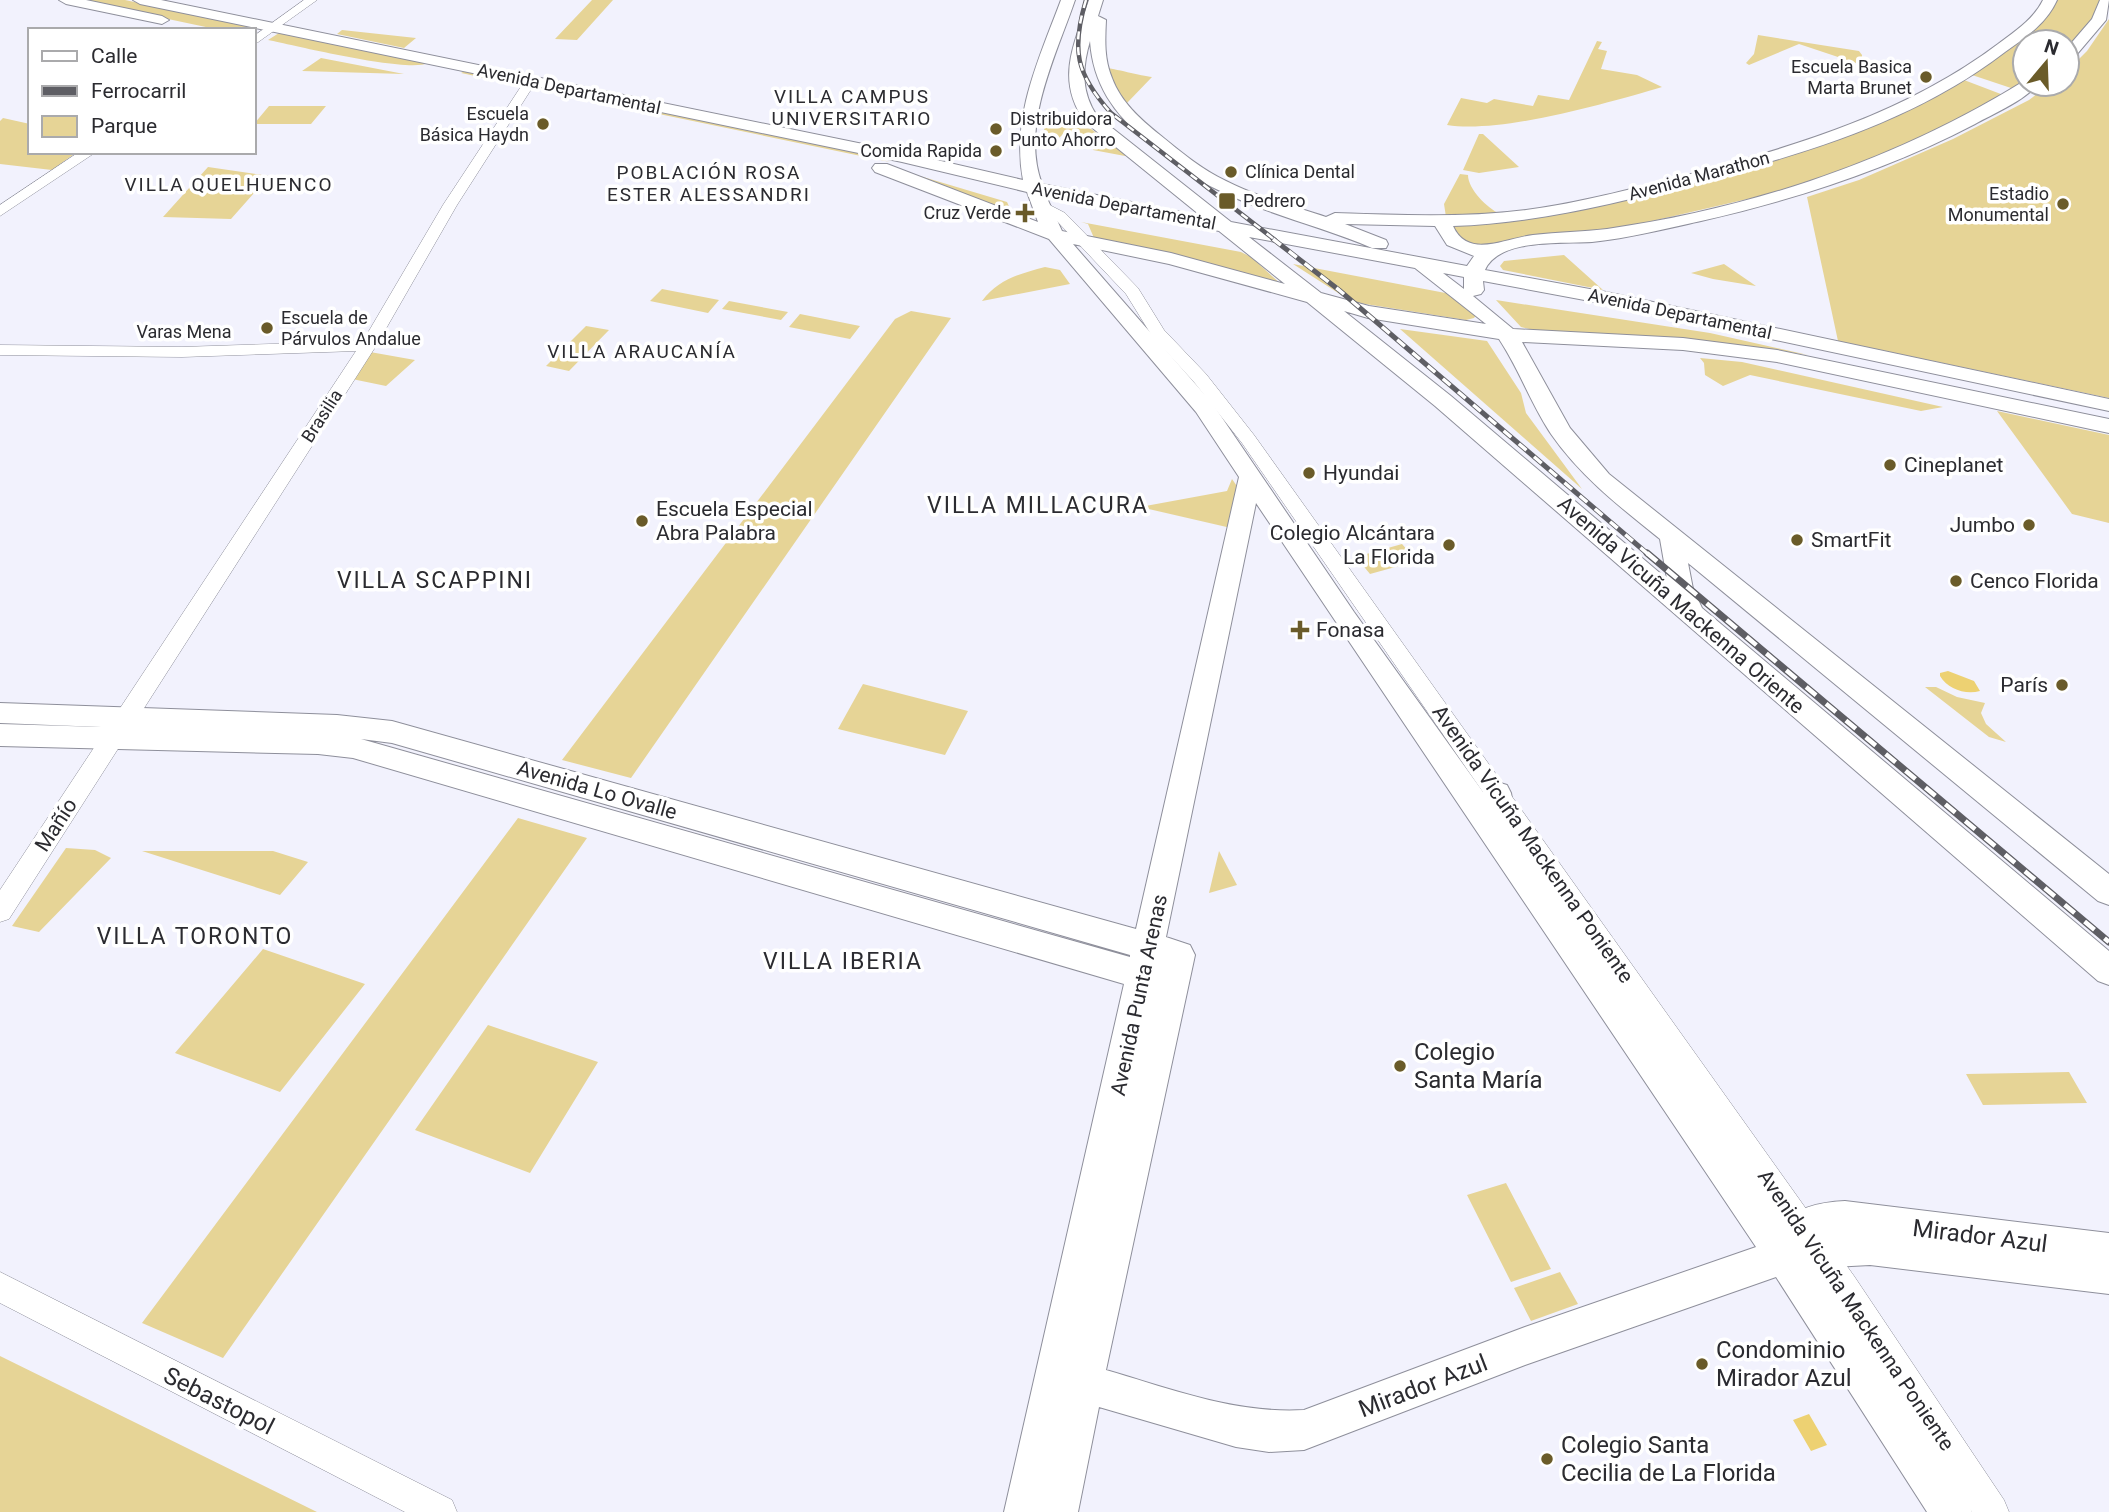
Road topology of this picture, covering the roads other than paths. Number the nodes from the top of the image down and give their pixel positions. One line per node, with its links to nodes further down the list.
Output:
1 (66, 0): 9 (main road)
2 (140, 0): 10 (main road, Avenida Departamental)
3 (311, 0): 10 (street)
4 (1068, 0): 19 (main road, Avenida Vicuña Mackenna Poniente)
5 (1096, 0): 16 (main road)
6 (1103, 0): 17 (main road)
7 (2050, 0): 22 (main road, Avenida Marathon)
8 (2107, 0): 13 (main road)
9 (199, 28)
10 (273, 28): 11 (street); 20 (main road, Avenida Departamental)
11 (256, 39)
12 (256, 40): 14 (main road, Avenida Departamental)
13 (2081, 42)
14 (526, 88): 29 (main road, Avenida Departamental); 36 (street, Brasilia)
15 (2011, 96): 27 (main road, Avenida Marathon)
16 (1071, 99): 17 (main road); 28 (main road, Avenida Vicuña Mackenna Oriente)
17 (1116, 103): 25 (main road)
18 (86, 154): 24 (street)
19 (1012, 154): 20 (main road); 21 (main road, Avenida Vicuña Mackenna Poniente)
20 (948, 168): 21 (main road, Avenida Departamental)
21 (1034, 187): 23 (main road, Avenida Vicuña Mackenna Poniente); 28 (main road, Avenida Departamental)
22 (1629, 195): 26 (main road, Avenida Marathon); 27 (main road)
23 (1042, 205): 29 (main road, Avenida Vicuña Mackenna Poniente); 30 (street, Avenida Vicuña Mackenna Poniente)
24 (0, 212)
25 (1305, 215): 26 (main road, Avenida Marathon); 32 (main road)
26 (1442, 221): 31 (main road)
27 (1669, 222): 31 (main road, Avenida Marathon)
28 (1225, 226): 32 (main road, Avenida Departamental); 34 (main road, Avenida Vicuña Mackenna Oriente)
29 (1055, 235): 30 (main road, Avenida Departamental); 42 (main road, Avenida Vicuña Mackenna Poniente)
30 (1084, 243): 34 (main road, Avenida Departamental); 48 (street, Avenida Vicuña Mackenna Poniente)
31 (1488, 252): 33 (main road)
32 (1414, 262): 33 (main road, Avenida Departamental); 35 (main road, Avenida Vicuña Mackenna Oriente)
33 (1474, 272): 35 (main road); 38 (main road, Avenida Departamental)
34 (1312, 299): 35 (main road, Avenida Departamental); 39 (main road, Avenida Vicuña Mackenna Oriente)
35 (1504, 331): 40 (main road, Avenida Departamental); 43 (main road, Avenida Vicuña Mackenna Oriente)
36 (368, 346): 37 (street, Varas Mena); 46 (street, Brasilia)
37 (0, 350)
38 (2109, 405)
39 (1470, 424): 41 (main road); 44 (main road, Avenida Vicuña Mackenna Oriente)
40 (2109, 426)
41 (1483, 451)
42 (1250, 477): 49 (main road, Avenida Vicuña Mackenna Poniente); 52 (main road, Avenida Punta Arenas)
43 (1671, 536): 44 (main road); 50 (main road, Avenida Vicuña Mackenna Oriente)
44 (1692, 614): 53 (main road, Avenida Vicuña Mackenna Oriente)
45 (0, 713): 46 (main road, Avenida Lo Ovalle)
46 (118, 729): 47 (main road, Avenida Lo Ovalle); 51 (street, Mañío); 52 (main road, Avenida Lo Ovalle)
47 (0, 735)
48 (1497, 793): 49 (main road); 54 (street, Avenida Vicuña Mackenna Poniente)
49 (1507, 849): 54 (main road, Avenida Vicuña Mackenna Poniente)
50 (2109, 892)
51 (0, 911)
52 (1161, 965): 58 (main road, Avenida Punta Arenas)
53 (2109, 971)
54 (1801, 1244): 55 (main road, Mirador Azul); 56 (main road, Mirador Azul); 58 (main road, Mirador Azul); 62 (main road, Avenida Vicuña Mackenna Poniente); 63 (street, Avenida Vicuña Mackenna Poniente)
55 (2109, 1252)
56 (2109, 1275)
57 (0, 1287): 59 (street, Sebastopol)
58 (1069, 1380): 60 (main road, Avenida Punta Arenas); 61 (main road, Avenida Punta Arenas)
59 (440, 1512)
60 (1025, 1512)
61 (1057, 1512)
62 (1951, 1512)
63 (1992, 1512)

